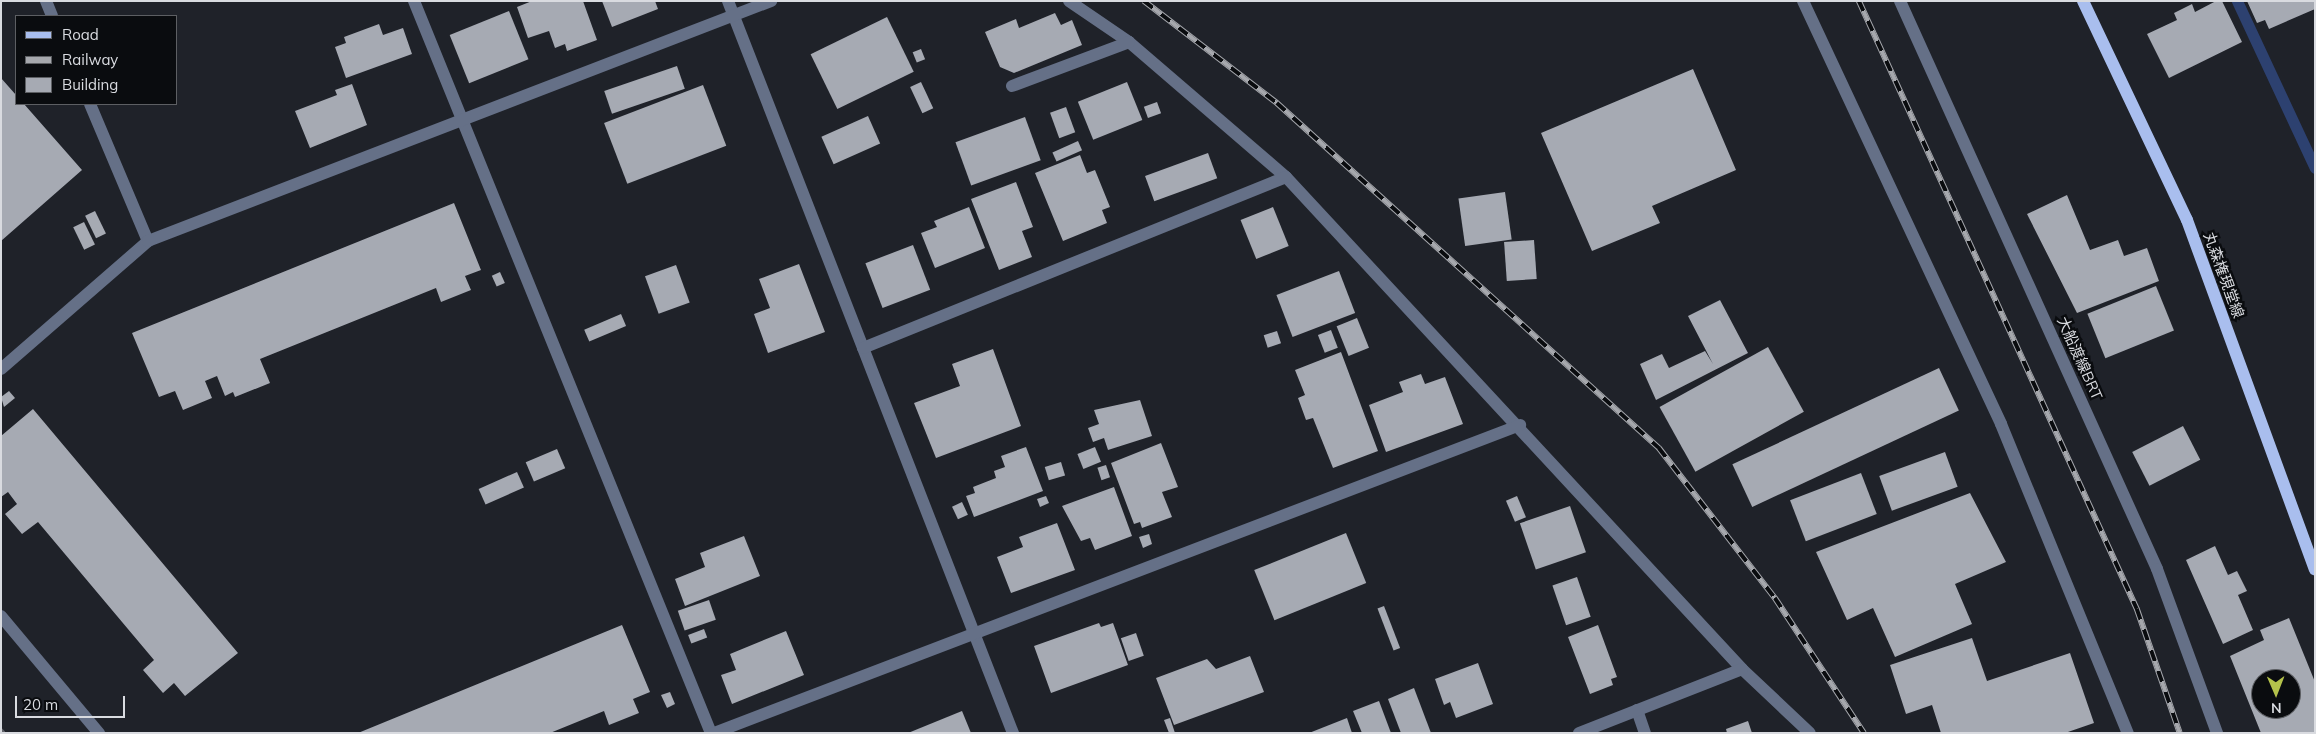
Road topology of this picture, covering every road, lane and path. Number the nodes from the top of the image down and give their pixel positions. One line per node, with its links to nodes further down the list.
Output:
1 (46, 1): 9 (street)
2 (414, 1): 14 (street)
3 (728, 1): 10 (street)
4 (771, 1): 10 (street)
5 (1069, 1): 11 (street)
6 (1803, 1): 33 (street)
7 (1900, 1): 34 (street, 大船渡線BRT)
8 (2082, 1): 20 (main road, 丸森権現堂線)
9 (52, 15)
10 (734, 16): 14 (street); 17 (street)
11 (1129, 42): 12 (street); 15 (street)
12 (1012, 86)
13 (90, 105): 16 (street)
14 (462, 120): 16 (street); 28 (street)
15 (1286, 177): 17 (street); 19 (street)
16 (148, 241): 18 (street)
17 (863, 348): 22 (street)
18 (1, 368)
19 (1520, 425): 22 (street); 23 (street)
20 (2315, 569)
21 (1, 616): 27 (street)
22 (974, 634): 28 (street); 29 (street)
23 (1742, 669): 24 (street); 32 (street)
24 (1637, 710): 30 (street); 31 (street)
25 (1, 729): 26 (path)
26 (5, 733)
27 (99, 733)
28 (712, 733)
29 (1013, 733)
30 (1579, 733)
31 (1645, 733)
32 (1810, 733)
33 (2128, 733)
34 (2217, 733)

